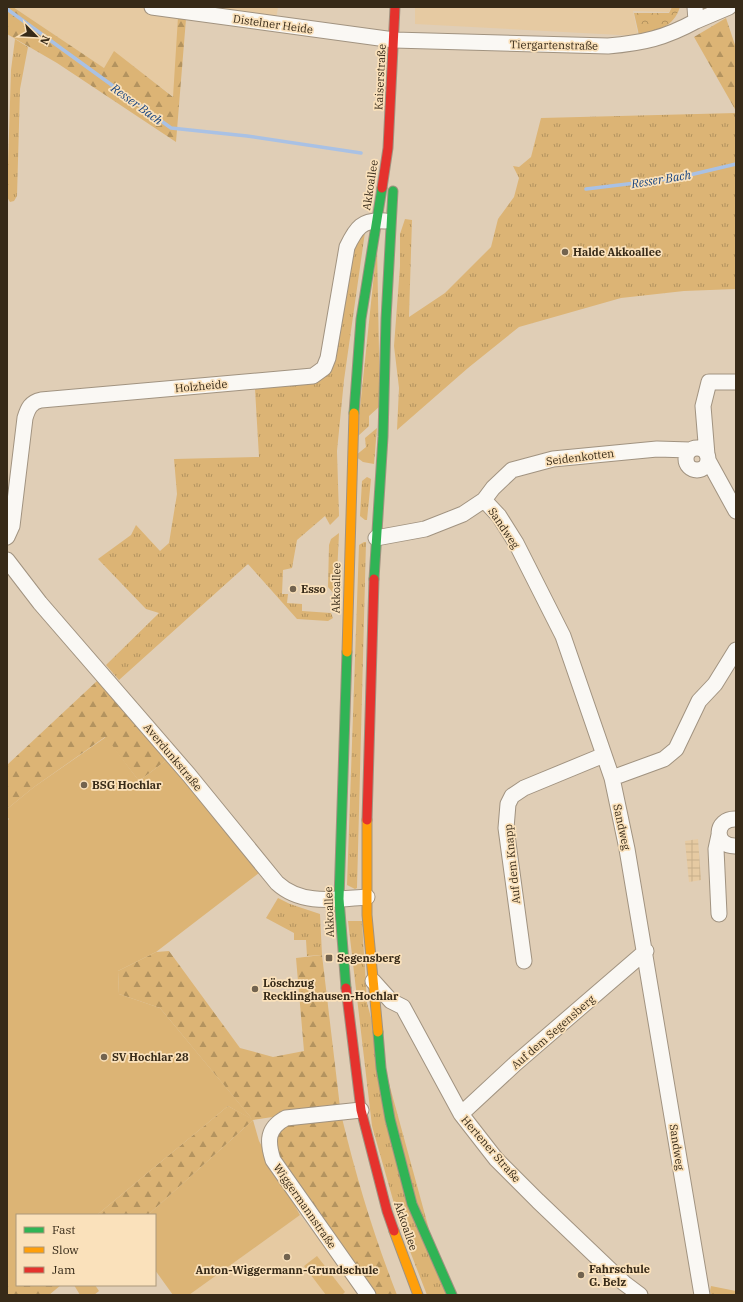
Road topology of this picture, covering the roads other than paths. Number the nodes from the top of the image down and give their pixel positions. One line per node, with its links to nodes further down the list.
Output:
1 (152, 7): 5 (street, Distelner Heide)
2 (395, 7): 5 (main road, Kaiserstraße)
3 (729, 7): 4 (street, Tiergartenstraße)
4 (695, 14): 5 (street, Tiergartenstraße)
5 (394, 40): 6 (main road, Kaiserstraße)
6 (388, 148): 7 (main road, Akkoallee); 7 (main road, Akkoallee)
7 (384, 221): 12 (main road, Akkoallee); 14 (main road, Akkoallee); 18 (street, Holzheide)
8 (736, 382): 9 (street)
9 (707, 458): 13 (street, Seidenkotten); 15 (street)
10 (362, 470): 12 (main road, Akkoallee)
11 (372, 470): 14 (main road, Akkoallee)
12 (351, 490): 16 (main road, Akkoallee)
13 (484, 500): 17 (street, Sandweg); 22 (street, Sandweg)
14 (378, 510): 17 (main road, Akkoallee)
15 (736, 511)
16 (350, 519): 17 (main road); 28 (main road, Akkoallee)
17 (367, 535): 27 (main road, Akkoallee)
18 (7, 537)
19 (7, 542): 20 (street)
20 (7, 560): 28 (street, Averdunkstraße)
21 (736, 650): 23 (street)
22 (604, 755): 23 (street, Sandweg); 31 (street, Auf dem Knapp)
23 (612, 778): 30 (street, Sandweg)
24 (736, 819): 25 (street)
25 (719, 835): 26 (street); 29 (street)
26 (736, 846)
27 (367, 897): 28 (street, Averdunkstraße); 32 (main road, Akkoallee)
28 (339, 899): 33 (main road, Akkoallee)
29 (719, 914)
30 (646, 951): 34 (street, Auf dem Segensberg); 39 (street, Sandweg)
31 (524, 961)
32 (373, 981): 34 (street, Hertener Straße); 37 (main road, Akkoallee)
33 (361, 1110): 35 (street, Wiggermannstraße); 36 (main road, Akkoallee)
34 (461, 1114): 38 (street, Hertener Straße)
35 (368, 1295)
36 (418, 1295)
37 (452, 1295)
38 (640, 1295)
39 (702, 1295)

